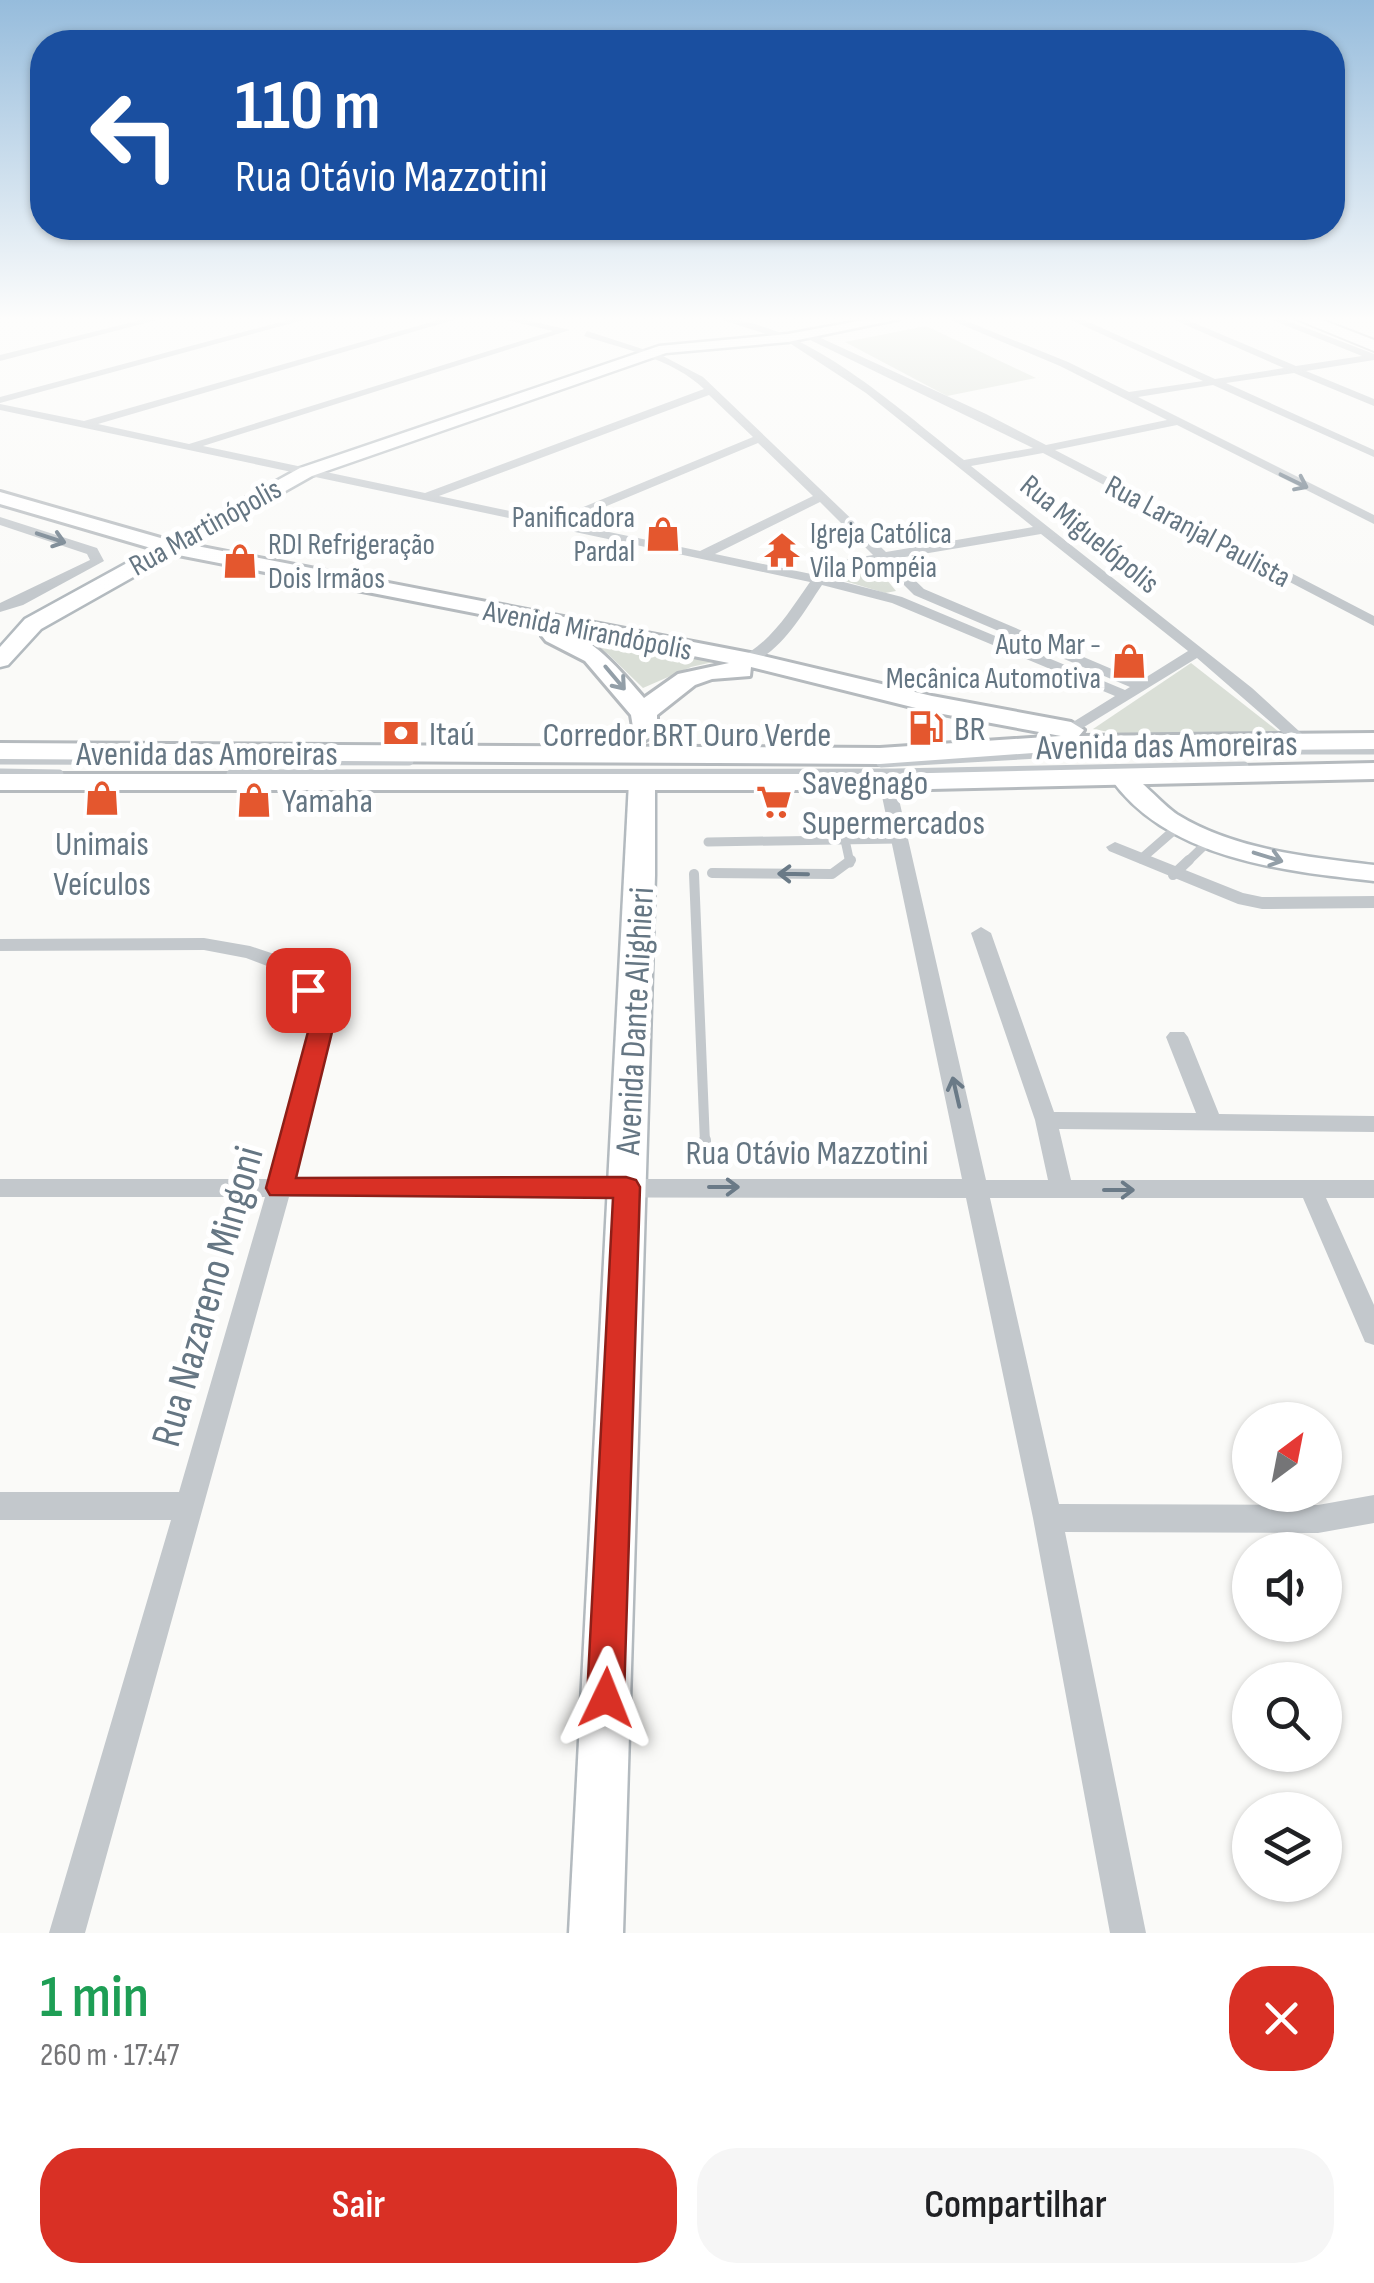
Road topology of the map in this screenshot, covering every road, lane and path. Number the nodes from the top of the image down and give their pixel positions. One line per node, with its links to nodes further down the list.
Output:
1 (21, 409): 12 (street)
2 (140, 409): 12 (street)
3 (311, 409): 14 (street)
4 (489, 409): 18 (street, Rua Martinópolis)
5 (661, 409): 19 (street)
6 (731, 409): 13 (street)
7 (891, 409): 17 (street, Rua Miguelópolis)
8 (963, 409): 15 (street, Rua Laranjal Paulista)
9 (1151, 409): 11 (street)
10 (1274, 409): 16 (street)
11 (1175, 422): 15 (street); 23 (street, one-way to 23)
12 (85, 425): 14 (street)
13 (760, 438): 21 (street); 25 (street)
14 (191, 447): 18 (street)
15 (1046, 452): 17 (street); 34 (street, Rua Laranjal Paulista)
16 (1374, 454)
17 (961, 464): 26 (street, Rua Miguelópolis)
18 (306, 472): 19 (street); 27 (street, Rua Martinópolis)
19 (428, 496): 25 (street)
20 (0, 498): 27 (main road, Avenida Mirandópolis)
21 (819, 498): 28 (street); 29 (street)
22 (0, 508): 27 (main road, Avenida Mirandópolis)
23 (1374, 520)
24 (0, 521): 33 (street, one-way to 33)
25 (555, 523): 28 (street)
26 (1046, 529): 29 (street); 37 (street, Rua Miguelópolis)
27 (162, 550): 36 (street, Rua Martinópolis); 39 (main road, Avenida Mirandópolis); 41 (main road, Avenida Mirandópolis, one-way to 41)
28 (702, 555): 30 (street)
29 (878, 556): 30 (street); 31 (street)
30 (820, 580): 32 (street); 39 (street)
31 (919, 592): 32 (street); 40 (street)
32 (897, 600): 40 (street)
33 (0, 608)
34 (1374, 622)
35 (0, 624): 36 (street)
36 (33, 624): 38 (street, Rua Martinópolis)
37 (1198, 652): 40 (street); 45 (street, Rua Miguelópolis)
38 (0, 660)
39 (738, 665): 41 (main road); 42 (main road)
40 (1132, 690): 42 (street)
41 (644, 714): 49 (main road, Avenida Dante Alighieri)
42 (1070, 730): 44 (main road)
43 (1374, 741): 45 (main road, Avenida das Amoreiras)
44 (1180, 742): 45 (main road, Avenida das Amoreiras); 49 (main road, Avenida das Amoreiras)
45 (1304, 744)
46 (1374, 750): 49 (lane, Corredor BRT Ouro Verde)
47 (0, 751): 49 (main road, Avenida das Amoreiras)
48 (0, 760): 49 (lane, Corredor BRT Ouro Verde)
49 (643, 767): 50 (lane, Corredor BRT Ouro Verde); 51 (lane, Corredor BRT Ouro Verde); 53 (main road, Avenida das Amoreiras); 54 (main road, Avenida das Amoreiras); 74 (street, Avenida Dante Alighieri)
50 (1374, 767): 52 (main road, Avenida das Amoreiras)
51 (0, 773)
52 (1124, 779): 54 (main road, Avenida das Amoreiras); 55 (street)
53 (0, 782)
54 (887, 782): 57 (street)
55 (1181, 825): 56 (street); 61 (lane)
56 (1210, 840): 63 (street, one-way to 63); 65 (lane)
57 (899, 841): 59 (lane); 75 (street, one-way to 57)
58 (708, 842): 59 (lane)
59 (845, 842): 62 (lane, one-way to 62)
60 (1115, 847): 61 (street)
61 (1141, 859): 65 (street)
62 (712, 873)
63 (1374, 873)
64 (694, 874): 73 (lane)
65 (1174, 874): 66 (street)
66 (1374, 902)
67 (981, 932): 70 (street)
68 (0, 945): 77 (street, Rua Nazareno Mingoni)
69 (1177, 1037): 71 (street)
70 (1046, 1120): 71 (street); 79 (street)
71 (1211, 1123): 72 (street)
72 (1374, 1124)
73 (705, 1147)
74 (626, 1187): 75 (street, Rua Otávio Mazzotini, one-way to 75); 77 (street, Rua Otávio Mazzotini); 87 (street, Avenida Dante Alighieri)
75 (977, 1187): 79 (street, Rua Otávio Mazzotini); 85 (street)
76 (0, 1188): 77 (street, Rua Otávio Mazzotini)
77 (280, 1188): 83 (street, Rua Nazareno Mingoni)
78 (1374, 1188): 80 (street, Rua Otávio Mazzotini)
79 (1062, 1190): 80 (street, Rua Otávio Mazzotini, one-way to 80)
80 (1312, 1190): 81 (street)
81 (1374, 1334)
82 (0, 1506): 83 (street)
83 (186, 1506): 86 (street, Rua Nazareno Mingoni)
84 (1374, 1509): 85 (street)
85 (1048, 1518): 88 (street)
86 (67, 1933)
87 (596, 1933)
88 (1128, 1933)

